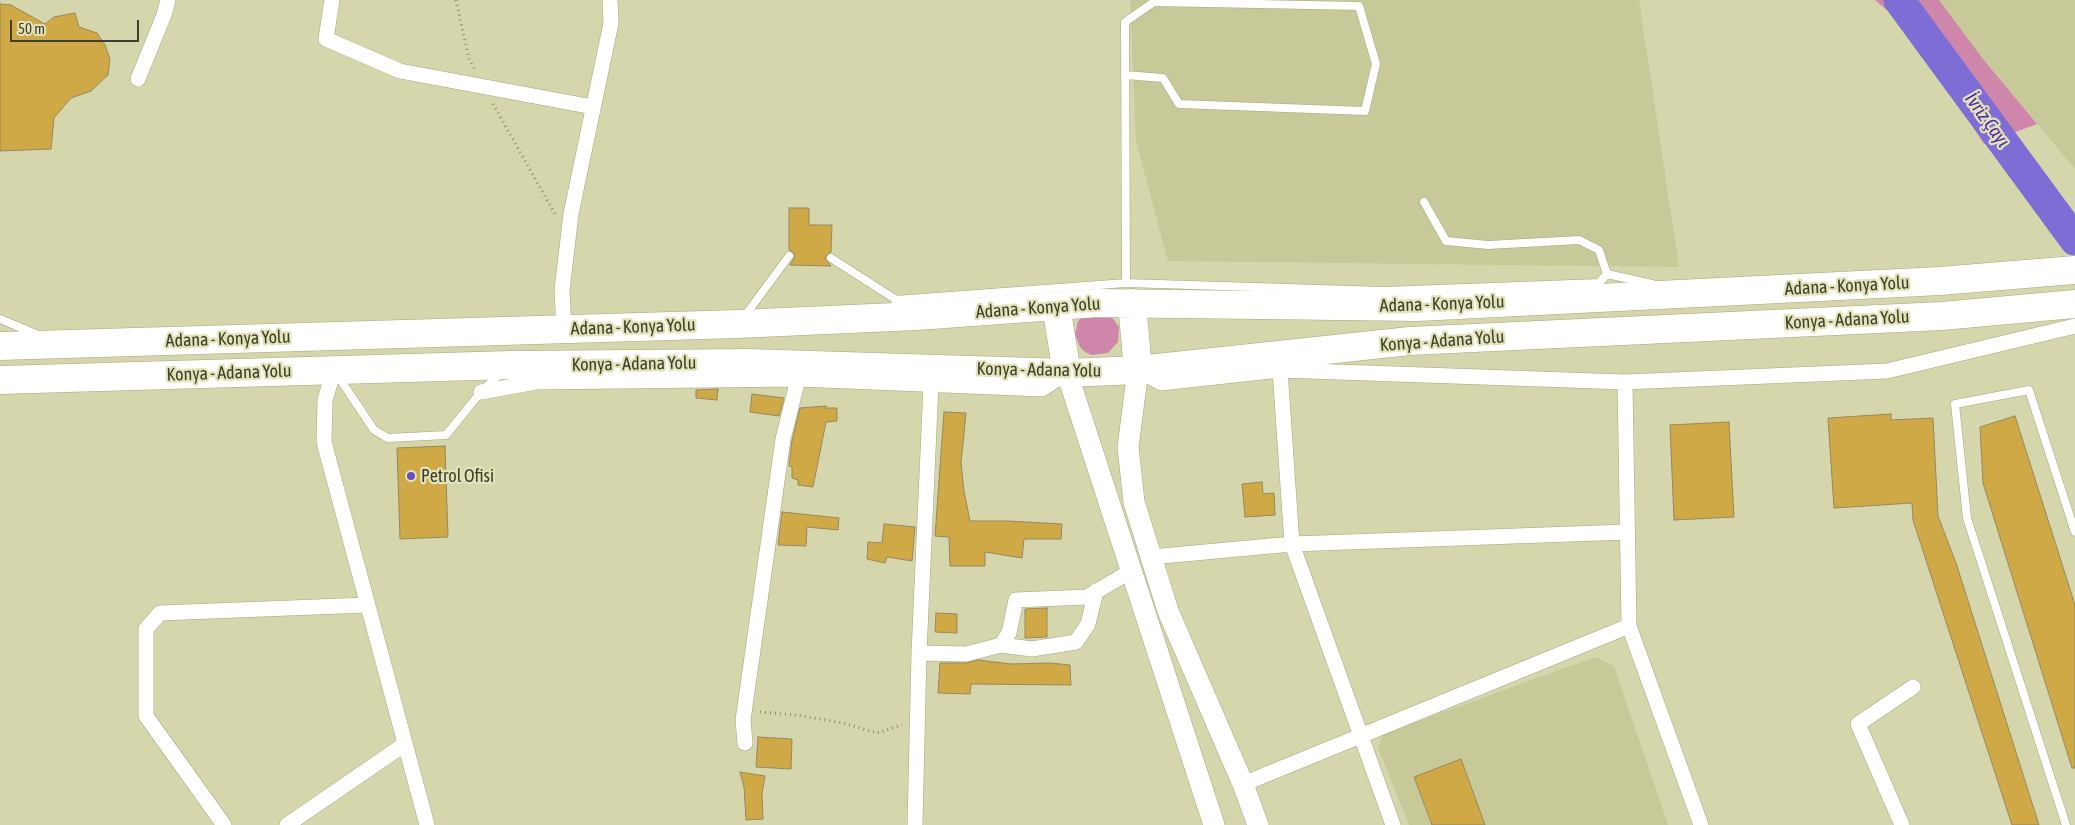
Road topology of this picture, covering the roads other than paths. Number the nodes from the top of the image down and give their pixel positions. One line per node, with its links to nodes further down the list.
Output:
1 (168, 0): 7 (street)
2 (332, 0): 8 (street)
3 (610, 0): 5 (street)
4 (620, 0): 5 (street)
5 (611, 23): 8 (street)
6 (1125, 75): 6 (lane); 14 (lane)
7 (138, 79)
8 (593, 107): 23 (street)
9 (1424, 202): 13 (lane)
10 (788, 256): 21 (lane)
11 (831, 258): 16 (lane)
12 (2070, 270): 15 (highway, Adana - Konya Yolu)
13 (1607, 274): 14 (lane); 15 (lane)
14 (1129, 293): 15 (highway, Adana - Konya Yolu); 16 (lane); 18 (highway, Adana - Konya Yolu); 28 (highway)
15 (1692, 293)
16 (895, 300): 19 (lane)
17 (2075, 304): 28 (highway, Konya - Adana Yolu)
18 (1056, 306): 19 (highway, Adana - Konya Yolu); 30 (highway)
19 (917, 316): 21 (highway, Adana - Konya Yolu)
20 (0, 319): 24 (lane)
21 (738, 324): 23 (highway, Adana - Konya Yolu)
22 (2075, 326): 33 (street)
23 (564, 329): 24 (highway, Adana - Konya Yolu)
24 (61, 344): 25 (highway, Adana - Konya Yolu)
25 (0, 346)
26 (510, 365): 27 (highway, Konya - Adana Yolu); 30 (highway, Konya - Adana Yolu); 35 (lane)
27 (334, 370): 32 (highway, Konya - Adana Yolu); 35 (lane); 42 (street)
28 (1138, 370): 29 (street); 30 (highway, Konya - Adana Yolu); 39 (main road)
29 (1280, 370): 33 (street); 38 (street)
30 (1067, 373): 34 (street); 40 (main road)
31 (798, 379): 34 (street); 35 (street); 48 (street)
32 (0, 380)
33 (1625, 382): 36 (street)
34 (931, 384): 45 (street)
35 (481, 392)
36 (1627, 532): 38 (street); 43 (street)
37 (2075, 532): 60 (lane)
38 (1292, 544): 39 (street); 47 (street)
39 (1151, 557): 50 (main road)
40 (1131, 571): 41 (street); 55 (main road)
41 (1096, 591): 44 (street); 44 (street)
42 (367, 605): 49 (street); 51 (street)
43 (1629, 626): 47 (street); 58 (street)
44 (1001, 645): 45 (street)
45 (920, 653): 54 (street)
46 (1913, 687): 59 (street)
47 (1362, 736): 50 (street); 57 (street)
48 (745, 743)
49 (405, 744): 52 (street); 53 (street)
50 (1243, 784): 56 (main road)
51 (224, 825)
52 (287, 825)
53 (427, 825)
54 (915, 825)
55 (1214, 825)
56 (1258, 825)
57 (1394, 825)
58 (1701, 825)
59 (1902, 825)
60 (2066, 825)

